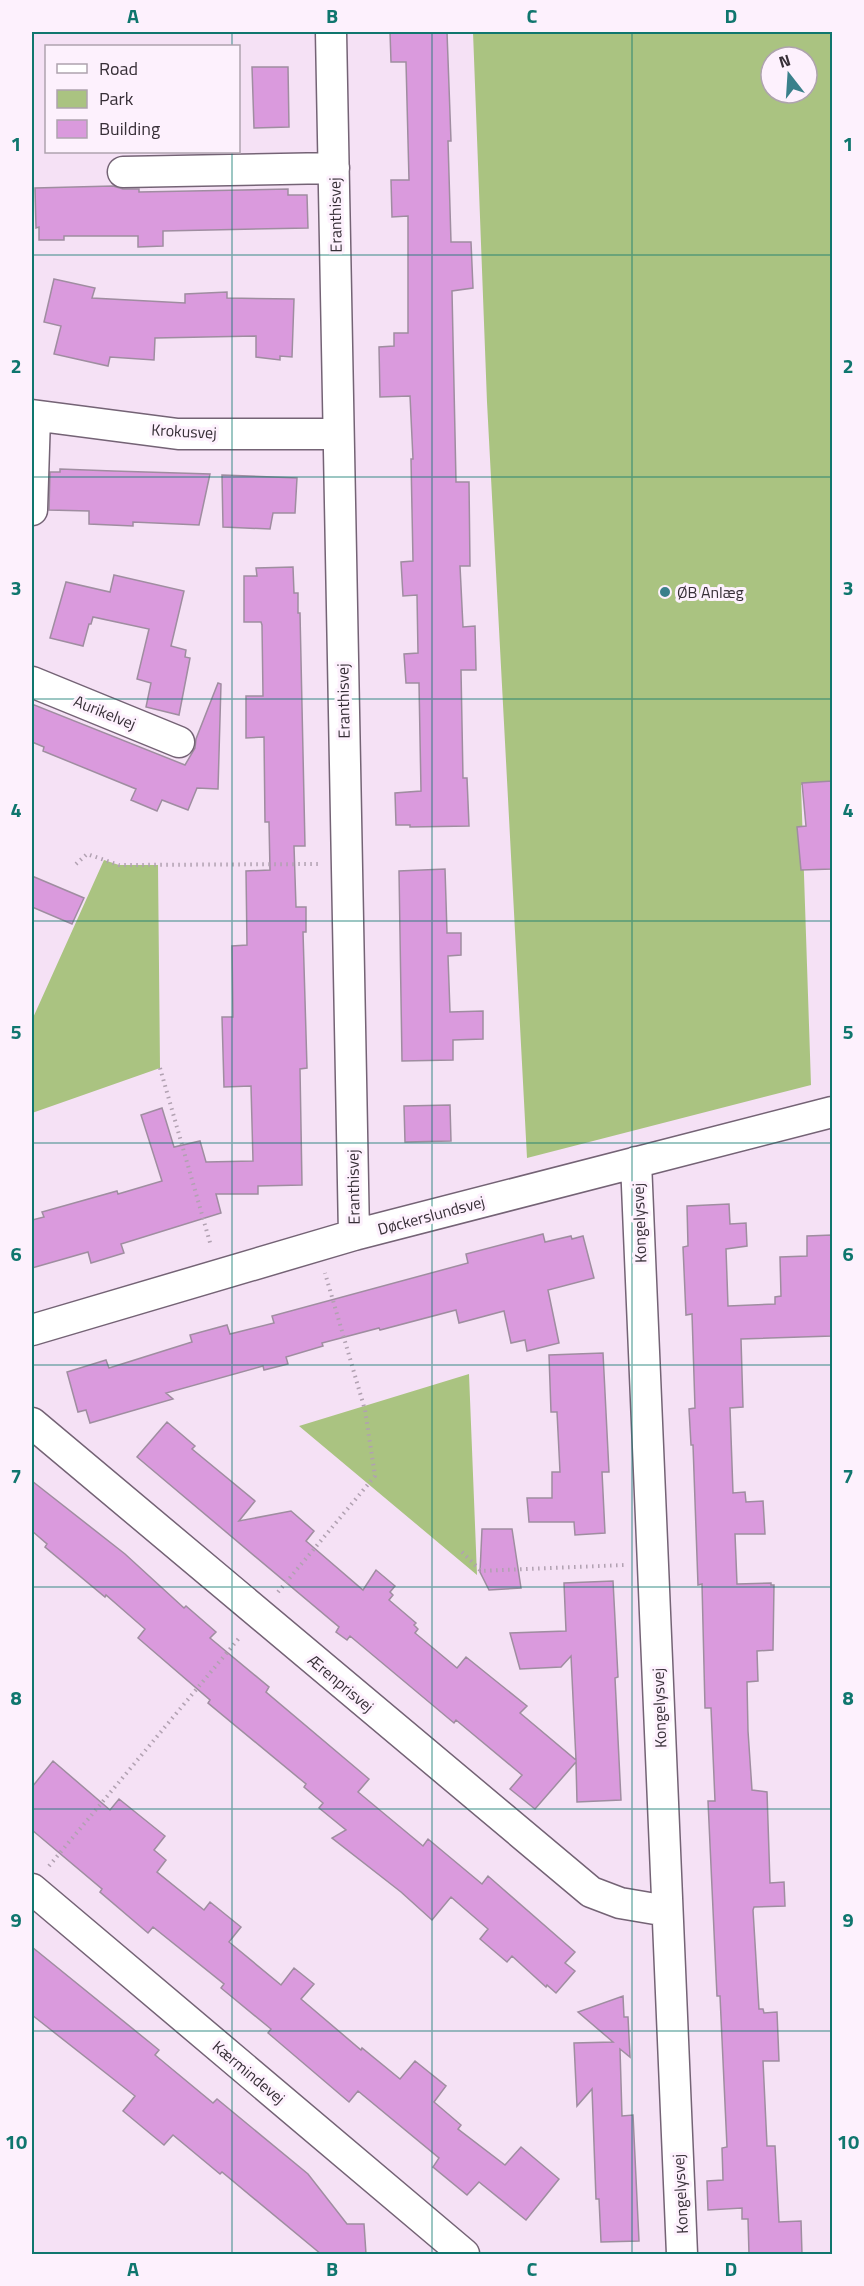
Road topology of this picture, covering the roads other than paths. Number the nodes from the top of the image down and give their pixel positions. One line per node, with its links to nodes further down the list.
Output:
1 (332, 32): 2 (street, Eranthisvej)
2 (334, 168): 3 (street, Eranthisvej); 5 (street, Eranthisvej)
3 (123, 172)
4 (33, 416): 5 (street, Krokusvej); 6 (street)
5 (338, 434): 11 (street, Eranthisvej)
6 (32, 510)
7 (32, 682): 8 (street, Aurikelvej)
8 (178, 742)
9 (832, 1112): 10 (street, Døckerslundsvej)
10 (636, 1162): 11 (street, Døckerslundsvej); 15 (street, Kongelysvej)
11 (354, 1235): 12 (street, Døckerslundsvej)
12 (32, 1329)
13 (32, 1423): 15 (street, Ærenprisvej)
14 (39, 1879): 16 (street, Kærmindevej)
15 (667, 1911): 17 (street, Kongelysvej)
16 (465, 2254)
17 (682, 2254)

